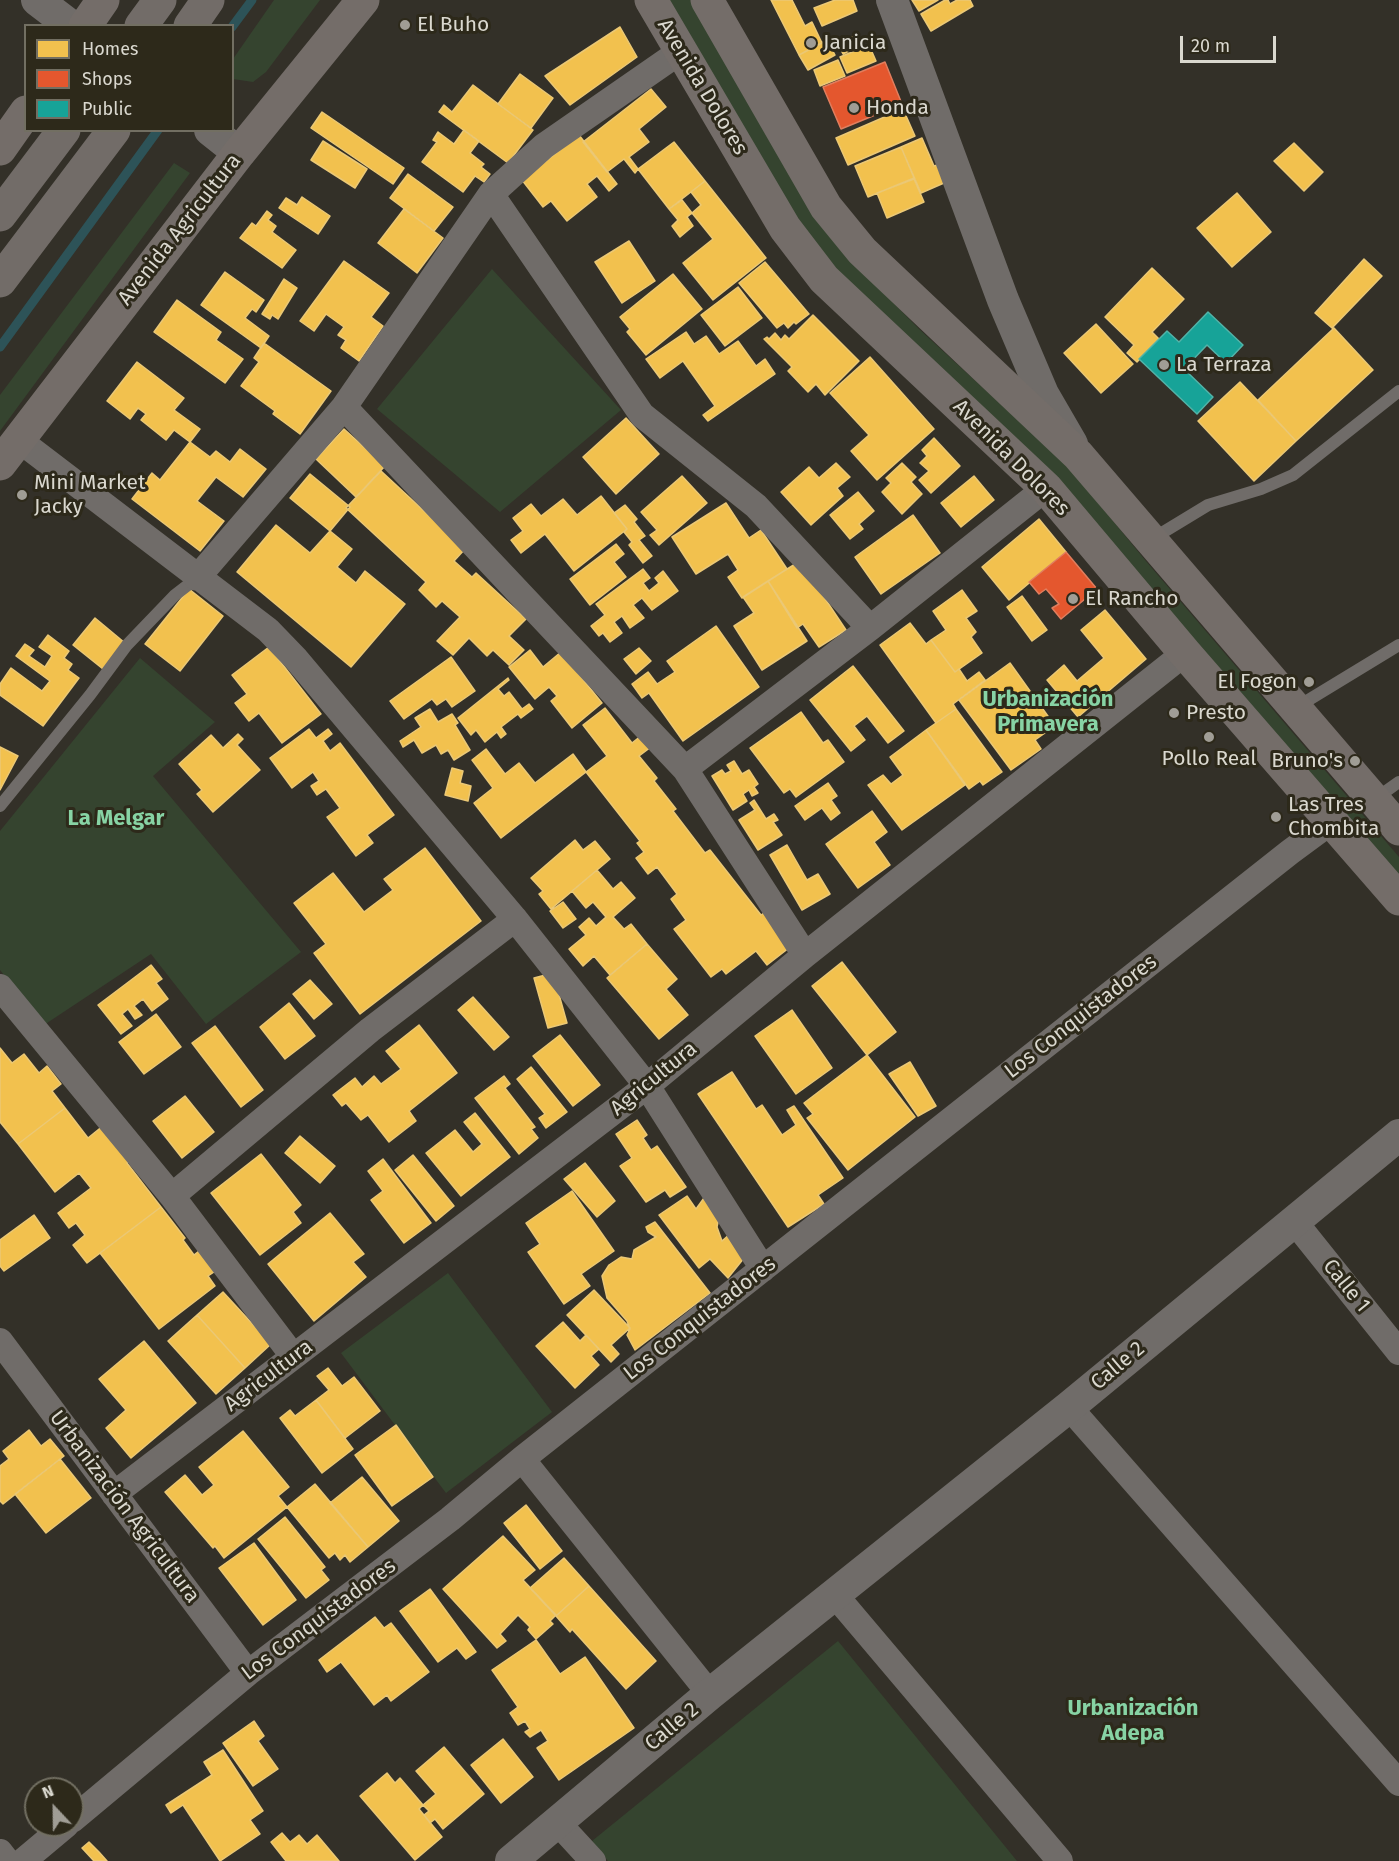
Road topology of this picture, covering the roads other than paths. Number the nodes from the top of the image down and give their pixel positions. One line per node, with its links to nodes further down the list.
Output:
1 (37, 0): 9 (street)
2 (103, 0): 10 (main road)
3 (160, 0): 11 (main road)
4 (208, 0): 12 (main road)
5 (363, 0): 19 (main road, Avenida Agricultura)
6 (651, 0): 13 (main road, Avenida Dolores)
7 (707, 0): 26 (main road)
8 (892, 0): 26 (street)
9 (68, 24)
10 (86, 24)
11 (142, 24)
12 (191, 24)
13 (681, 51): 20 (street); 27 (main road, Avenida Dolores)
14 (24, 115): 18 (main road)
15 (62, 132): 21 (main road)
16 (112, 132): 22 (main road)
17 (213, 132): 19 (street)
18 (0, 149)
19 (239, 153): 25 (main road, Avenida Agricultura)
20 (491, 194): 24 (street); 30 (street)
21 (0, 215)
22 (0, 281)
23 (1399, 392): 28 (lane)
24 (344, 407): 29 (street); 34 (street)
25 (9, 452): 29 (street)
26 (1078, 455): 28 (main road)
27 (1046, 488): 30 (street); 32 (main road, Avenida Dolores)
28 (1151, 540): 33 (main road)
29 (198, 578): 36 (lane); 40 (street)
30 (870, 628): 34 (street)
31 (1399, 645): 33 (lane)
32 (1185, 653): 37 (main road, Avenida Dolores); 41 (street, Agricultura)
33 (1295, 708): 35 (main road)
34 (685, 769): 41 (street)
35 (1387, 791): 38 (main road)
36 (0, 806)
37 (1332, 821): 39 (main road, Avenida Dolores); 47 (street, Los Conquistadores)
38 (1399, 829)
39 (1399, 898)
40 (515, 919): 43 (street); 45 (street)
41 (805, 955): 43 (street, Agricultura)
42 (0, 987): 45 (street)
43 (647, 1086): 47 (street); 50 (street, Agricultura)
44 (1399, 1135): 46 (street, Calle 2)
45 (172, 1196): 50 (street)
46 (1294, 1221): 49 (street, Calle 1); 51 (street, Calle 2)
47 (763, 1269): 52 (street, Los Conquistadores)
48 (0, 1341): 53 (street, Urbanización Agricultura)
49 (1399, 1352)
50 (293, 1356): 53 (street, Agricultura)
51 (1069, 1407): 54 (street, Calle 2); 57 (street)
52 (522, 1459): 55 (street, Los Conquistadores); 56 (street)
53 (114, 1494): 55 (street, Urbanización Agricultura)
54 (835, 1595): 56 (street, Calle 2); 66 (street)
55 (248, 1673): 58 (street, Los Conquistadores)
56 (710, 1694): 59 (street, Calle 2)
57 (1399, 1784)
58 (84, 1810)
59 (558, 1823): 64 (street, Calle 2); 65 (street)
60 (52, 1837): 63 (street)
61 (0, 1852): 62 (street)
62 (7, 1861)
63 (23, 1861)
64 (511, 1861)
65 (594, 1861)
66 (1060, 1861)

